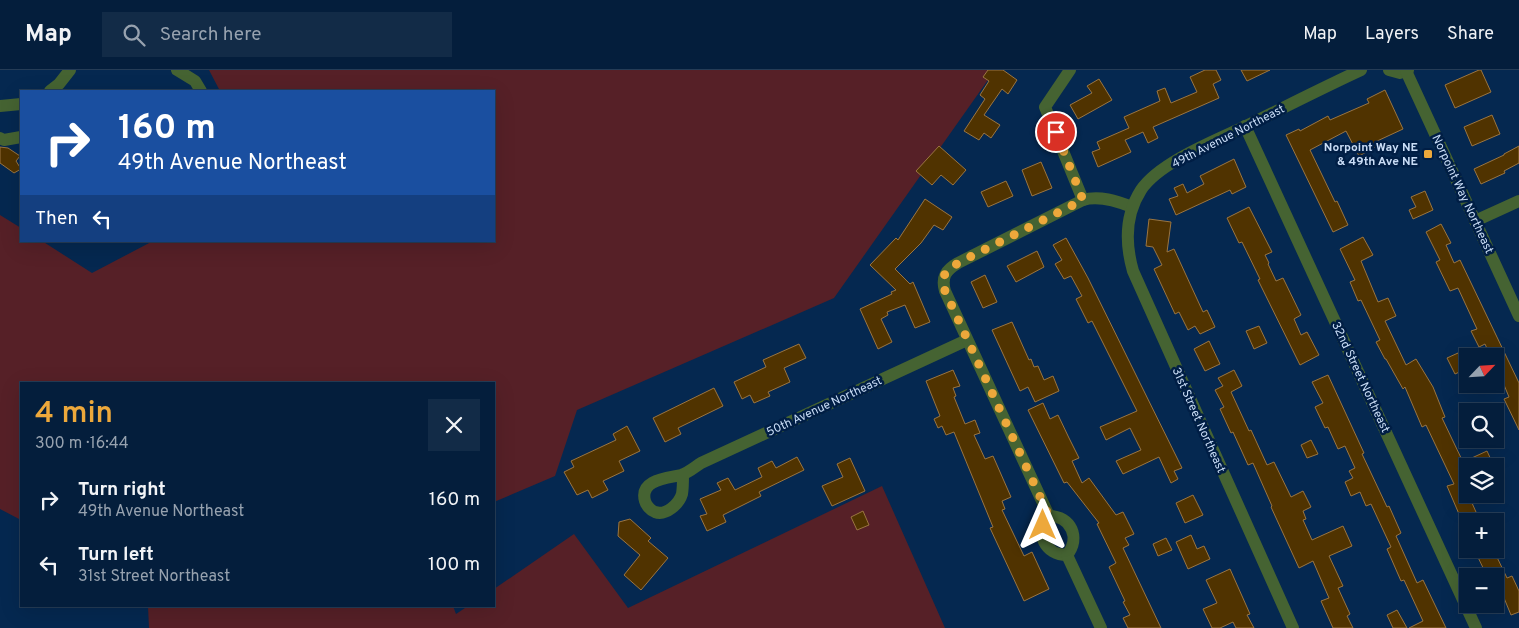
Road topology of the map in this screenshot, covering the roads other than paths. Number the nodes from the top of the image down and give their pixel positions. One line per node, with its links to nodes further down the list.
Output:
1 (70, 70): 7 (street)
2 (177, 70): 8 (street)
3 (1070, 70): 14 (street)
4 (1361, 70): 11 (street, 49th Avenue Northeast)
5 (1388, 70): 6 (street)
6 (1407, 71): 17 (street, Norpoint Way Northeast)
7 (51, 90)
8 (200, 90)
9 (20, 104): 10 (street)
10 (0, 106)
11 (1245, 126): 16 (street, 49th Avenue Northeast); 25 (street, 32nd Street Northeast)
12 (20, 137): 13 (street)
13 (0, 138)
14 (1083, 200): 16 (street); 19 (street)
15 (1519, 201): 17 (street)
16 (1132, 206): 24 (street, 31st Street Northeast)
17 (1475, 221): 18 (street, Norpoint Way Northeast)
18 (1519, 316)
19 (967, 340): 20 (street, 50th Avenue Northeast); 21 (street)
20 (683, 475)
21 (1049, 516): 22 (street); 22 (street)
22 (1067, 555): 23 (street)
23 (1101, 628)
24 (1293, 628)
25 (1476, 628)

